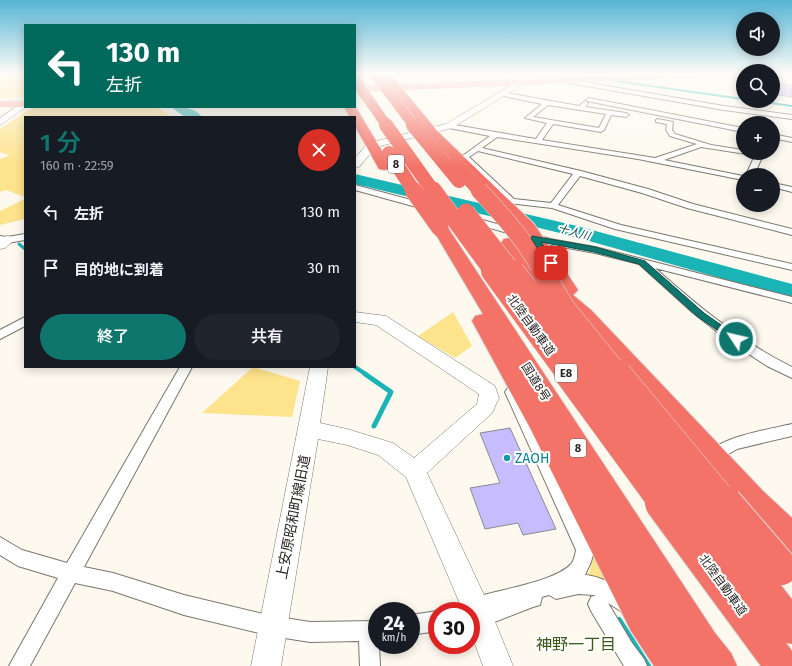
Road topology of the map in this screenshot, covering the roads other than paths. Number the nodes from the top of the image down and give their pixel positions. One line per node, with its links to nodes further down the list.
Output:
1 (24, 105): 20 (street)
2 (359, 105): 44 (highway, 国道8号 / 8, bridge)
3 (374, 105): 82 (highway, 北陸自動車道 / E8, bridge)
4 (386, 105): 73 (highway, 北陸自動車道 / E8, bridge)
5 (398, 105): 50 (highway, bridge)
6 (410, 105): 24 (highway)
7 (483, 105): 22 (street)
8 (544, 105): 21 (street)
9 (561, 105): 13 (street)
10 (584, 105): 13 (street)
11 (642, 105): 23 (street)
12 (698, 105): 15 (street)
13 (580, 108): 14 (street)
14 (609, 113): 16 (street); 21 (street)
15 (777, 115): 17 (street)
16 (633, 117)
17 (792, 117)
18 (356, 118): 30 (highway)
19 (648, 119): 29 (street)
20 (0, 122)
21 (551, 122): 28 (street)
22 (449, 126): 24 (street); 25 (street)
23 (736, 128)
24 (433, 134): 30 (street); 40 (highway); 64 (highway, bridge)
25 (496, 135): 28 (street); 31 (street)
26 (780, 137): 27 (street)
27 (792, 140)
28 (538, 141): 33 (street)
29 (708, 145): 32 (street); 33 (street)
30 (372, 146): 34 (street); 44 (highway)
31 (477, 149): 35 (street); 40 (street)
32 (736, 151)
33 (656, 161): 36 (street)
34 (356, 164)
35 (578, 174): 41 (street); 42 (street)
36 (736, 177)
37 (356, 187): 43 (street)
38 (780, 187): 39 (street)
39 (792, 190)
40 (508, 204): 41 (street); 43 (highway)
41 (553, 206): 48 (street)
42 (792, 232)
43 (531, 233): 47 (street); 50 (highway)
44 (436, 234): 54 (highway); 76 (highway, 国道8号 / 8)
45 (24, 237): 46 (street)
46 (2, 241)
47 (642, 263): 49 (street); 57 (street)
48 (792, 267)
49 (792, 300)
50 (584, 315): 61 (highway)
51 (356, 317): 62 (street)
52 (24, 322): 53 (street)
53 (0, 335)
54 (500, 354): 58 (highway); 68 (street)
55 (185, 368): 65 (street)
56 (319, 368): 59 (street, 上安原昭和町線旧道)
57 (792, 374)
58 (542, 427): 70 (highway); 76 (highway)
59 (309, 429): 62 (street); 72 (street, 上安原昭和町線旧道)
60 (792, 430): 61 (street)
61 (713, 457): 64 (highway)
62 (415, 470): 66 (street)
63 (0, 545): 65 (street)
64 (789, 560)
65 (72, 573): 72 (street); 77 (street)
66 (471, 602)
67 (598, 604): 81 (street)
68 (480, 612)
69 (480, 612): 70 (street)
70 (644, 618): 76 (highway)
71 (480, 623): 80 (street)
72 (272, 626): 74 (street); 78 (street, 上安原昭和町線旧道)
73 (792, 627)
74 (368, 632)
75 (371, 654): 79 (street)
76 (699, 659)
77 (19, 666)
78 (266, 666)
79 (370, 666)
80 (498, 666)
81 (637, 666)
82 (782, 666)

